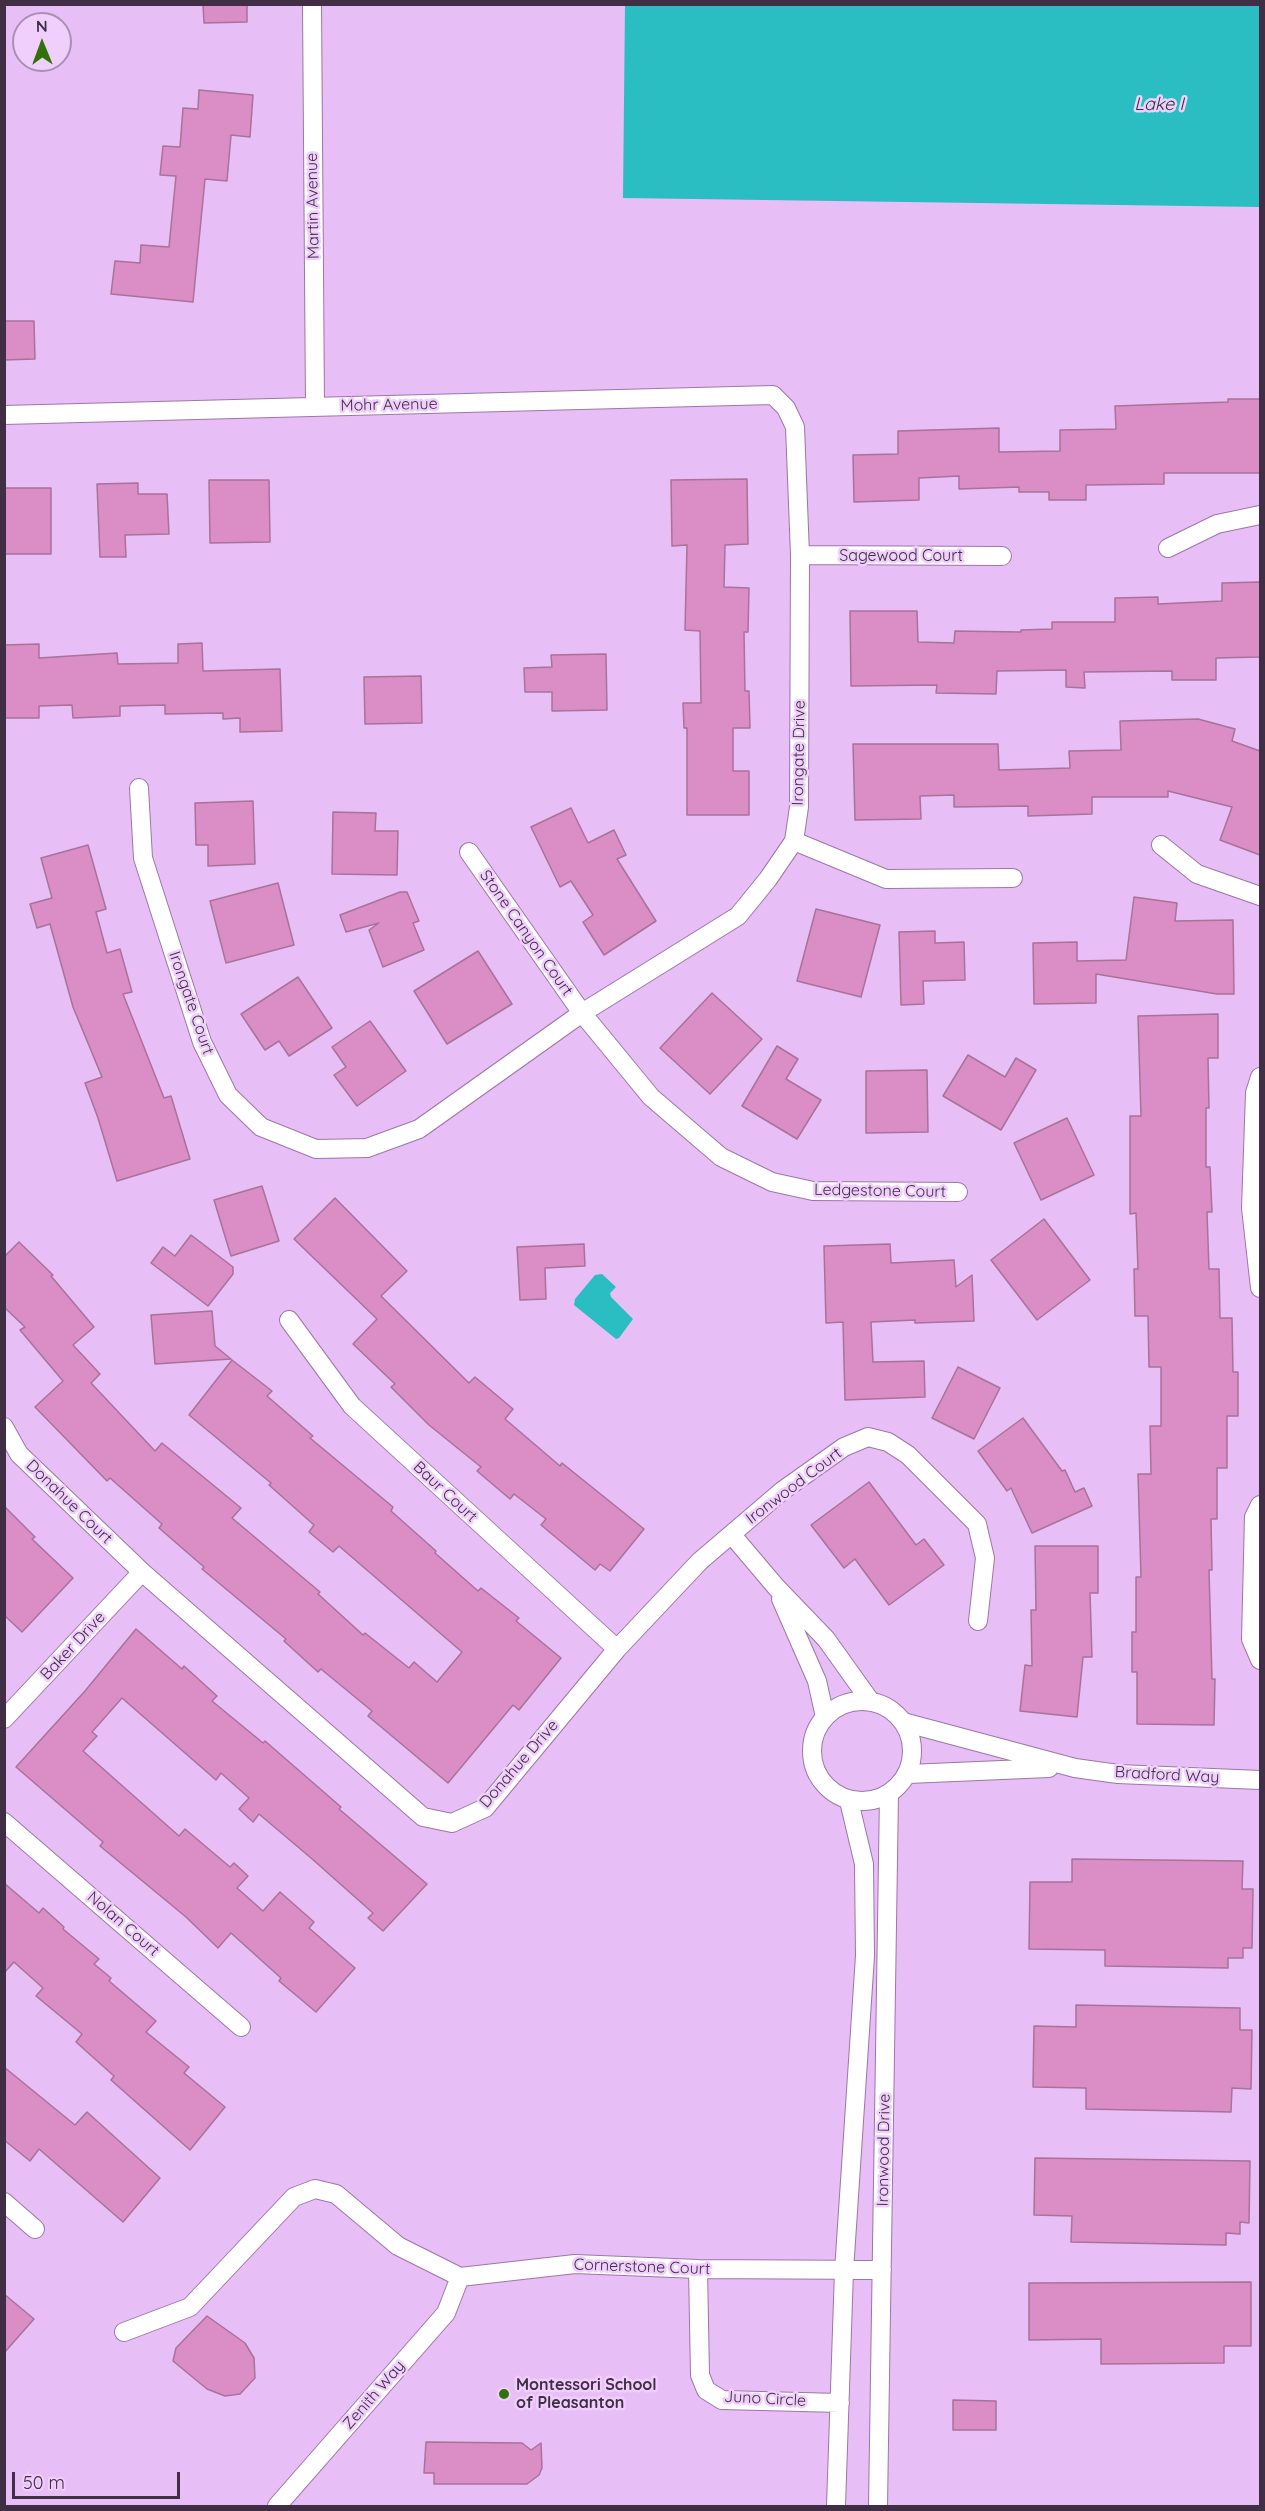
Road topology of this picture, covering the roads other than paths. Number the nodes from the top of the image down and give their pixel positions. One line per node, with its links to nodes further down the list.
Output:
1 (312, 4): 3 (street, Martin Avenue)
2 (773, 395): 3 (street, Mohr Avenue); 7 (street, Irongate Drive)
3 (315, 407): 4 (street, Mohr Avenue)
4 (4, 415)
5 (1260, 515): 6 (street)
6 (1168, 548)
7 (800, 555): 8 (street, Sagewood Court); 10 (street, Irongate Drive)
8 (1002, 556)
9 (139, 788): 15 (street, Irongate Court)
10 (794, 841): 13 (street); 15 (street, Irongate Drive)
11 (1161, 845): 14 (street)
12 (469, 852): 15 (street, Stone Canyon Court)
13 (1013, 878)
14 (1260, 896)
15 (582, 1013): 18 (street, Ledgestone Court)
16 (1260, 1077): 17 (street)
17 (1257, 1144): 19 (street)
18 (958, 1192)
19 (1260, 1288)
20 (289, 1320): 27 (street, Baur Court)
21 (4, 1427): 24 (street, Donahue Court)
22 (1260, 1505): 28 (street)
23 (732, 1534): 25 (street); 26 (street, Ironwood Court); 27 (street, Donahue Drive)
24 (142, 1572): 27 (street, Donahue Drive); 31 (street, Baker Drive)
25 (776, 1587): 29 (street); 30 (street)
26 (978, 1621)
27 (617, 1649)
28 (1260, 1660)
29 (871, 1702): 30 (street); 32 (street)
30 (825, 1717): 37 (street)
31 (4, 1719)
32 (903, 1722): 33 (street, Bradford Way); 34 (street)
33 (1075, 1768): 34 (street, Bradford Way); 35 (street, Bradford Way)
34 (908, 1773): 36 (street)
35 (1260, 1780)
36 (890, 1794): 37 (street); 43 (street, Ironwood Drive)
37 (849, 1801): 44 (street, Ironwood Drive)
38 (4, 1822): 39 (street, Nolan Court)
39 (241, 2027)
40 (4, 2202): 41 (street)
41 (35, 2229)
42 (698, 2269): 44 (street, Cornerstone Court); 45 (street, Cornerstone Court); 47 (street, Juno Circle)
43 (882, 2270): 44 (street, Cornerstone Court); 50 (street, Ironwood Drive)
44 (844, 2271): 47 (street, Ironwood Drive)
45 (460, 2277): 46 (street); 48 (street, Zenith Way)
46 (124, 2332)
47 (840, 2403): 49 (street, Ironwood Drive)
48 (277, 2506)
49 (836, 2506)
50 (878, 2506)

